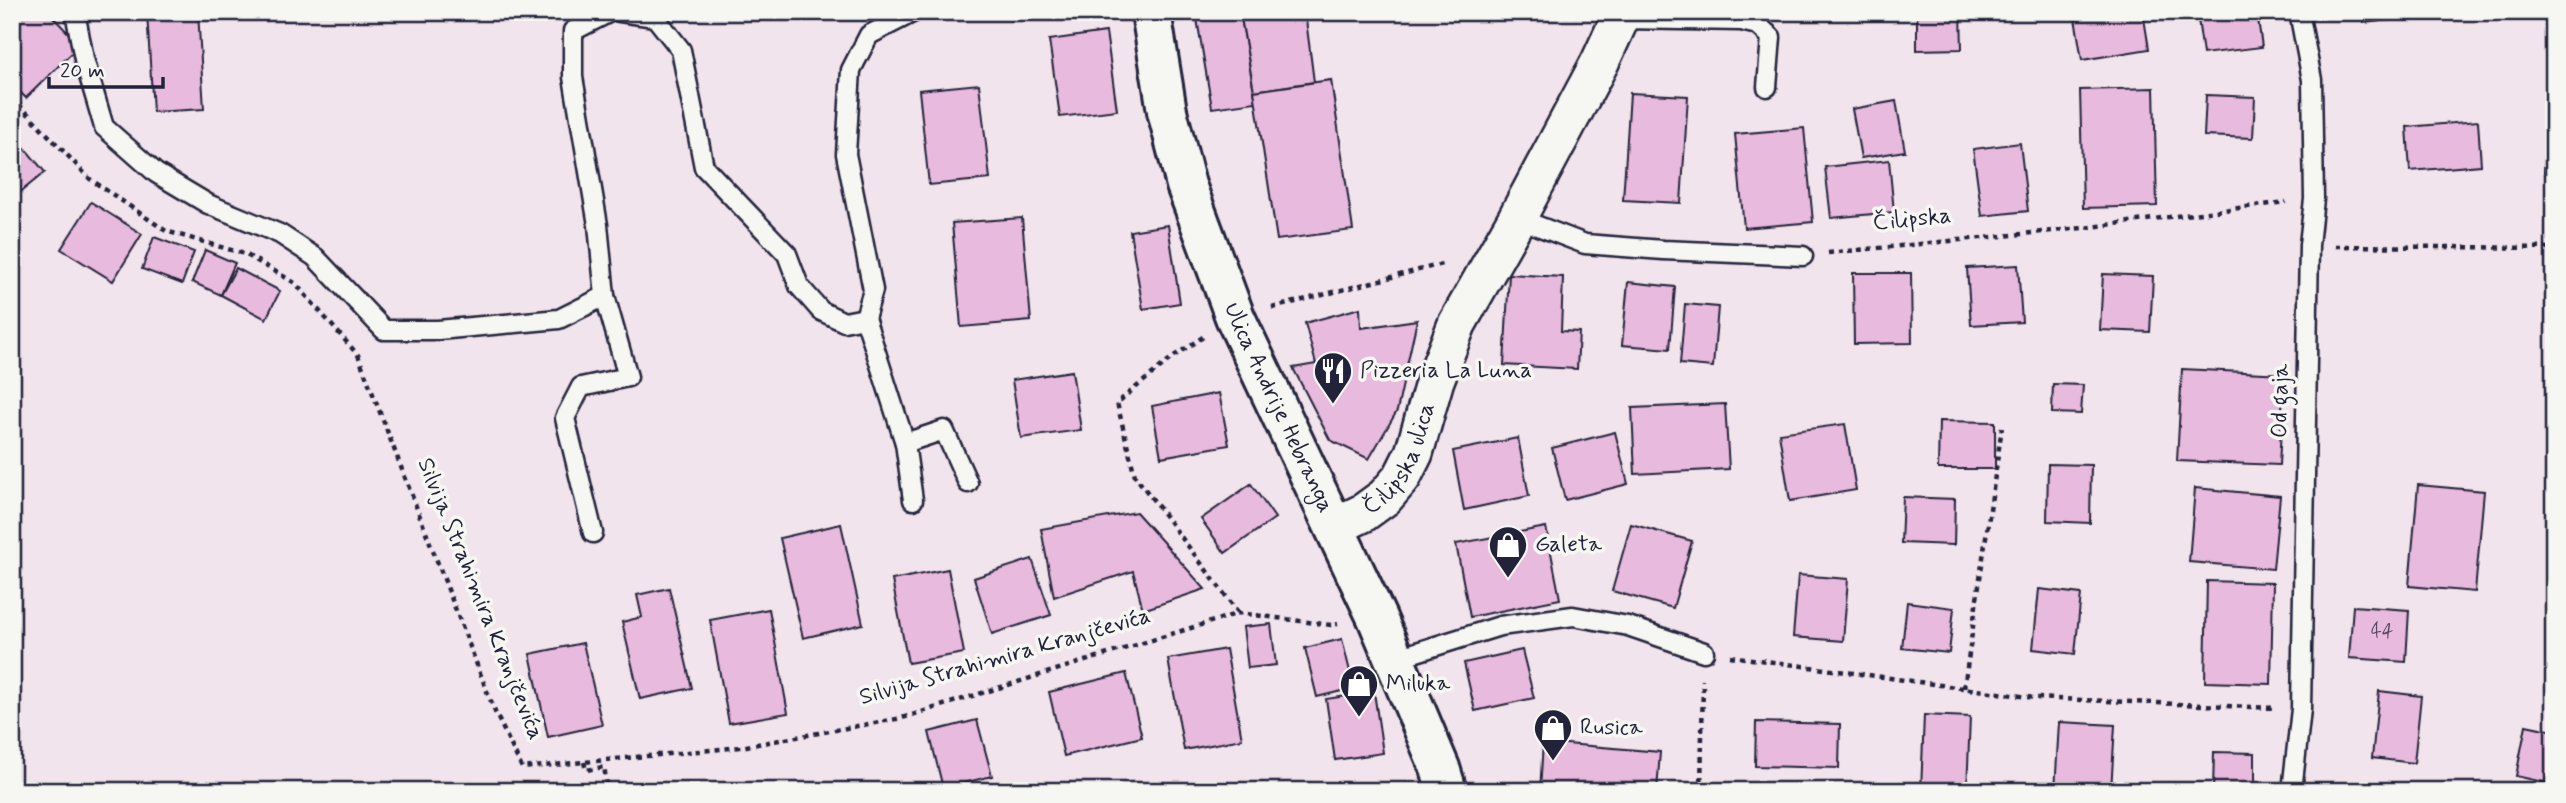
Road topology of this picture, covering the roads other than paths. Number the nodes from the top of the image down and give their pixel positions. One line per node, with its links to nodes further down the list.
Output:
1 (75, 12): 11 (lane)
2 (610, 12): 11 (lane)
3 (620, 12): 12 (lane)
4 (914, 12): 12 (lane)
5 (1152, 12): 16 (street, Ulica Andrije Hebranga)
6 (2299, 12): 21 (lane, Od gaja)
7 (1622, 16): 8 (lane); 9 (street, Čilipska ulica)
8 (1768, 88)
9 (1517, 218): 10 (lane); 16 (street, Čilipska ulica)
10 (1803, 256)
11 (605, 296): 17 (lane)
12 (864, 318): 13 (lane)
13 (905, 443): 14 (lane); 15 (lane)
14 (968, 483)
15 (913, 500)
16 (1334, 527): 19 (street, Ulica Andrije Hebranga)
17 (593, 533)
18 (1704, 652): 19 (lane)
19 (1394, 659): 20 (street, Ulica Andrije Hebranga)
20 (1447, 791)
21 (2292, 791)

